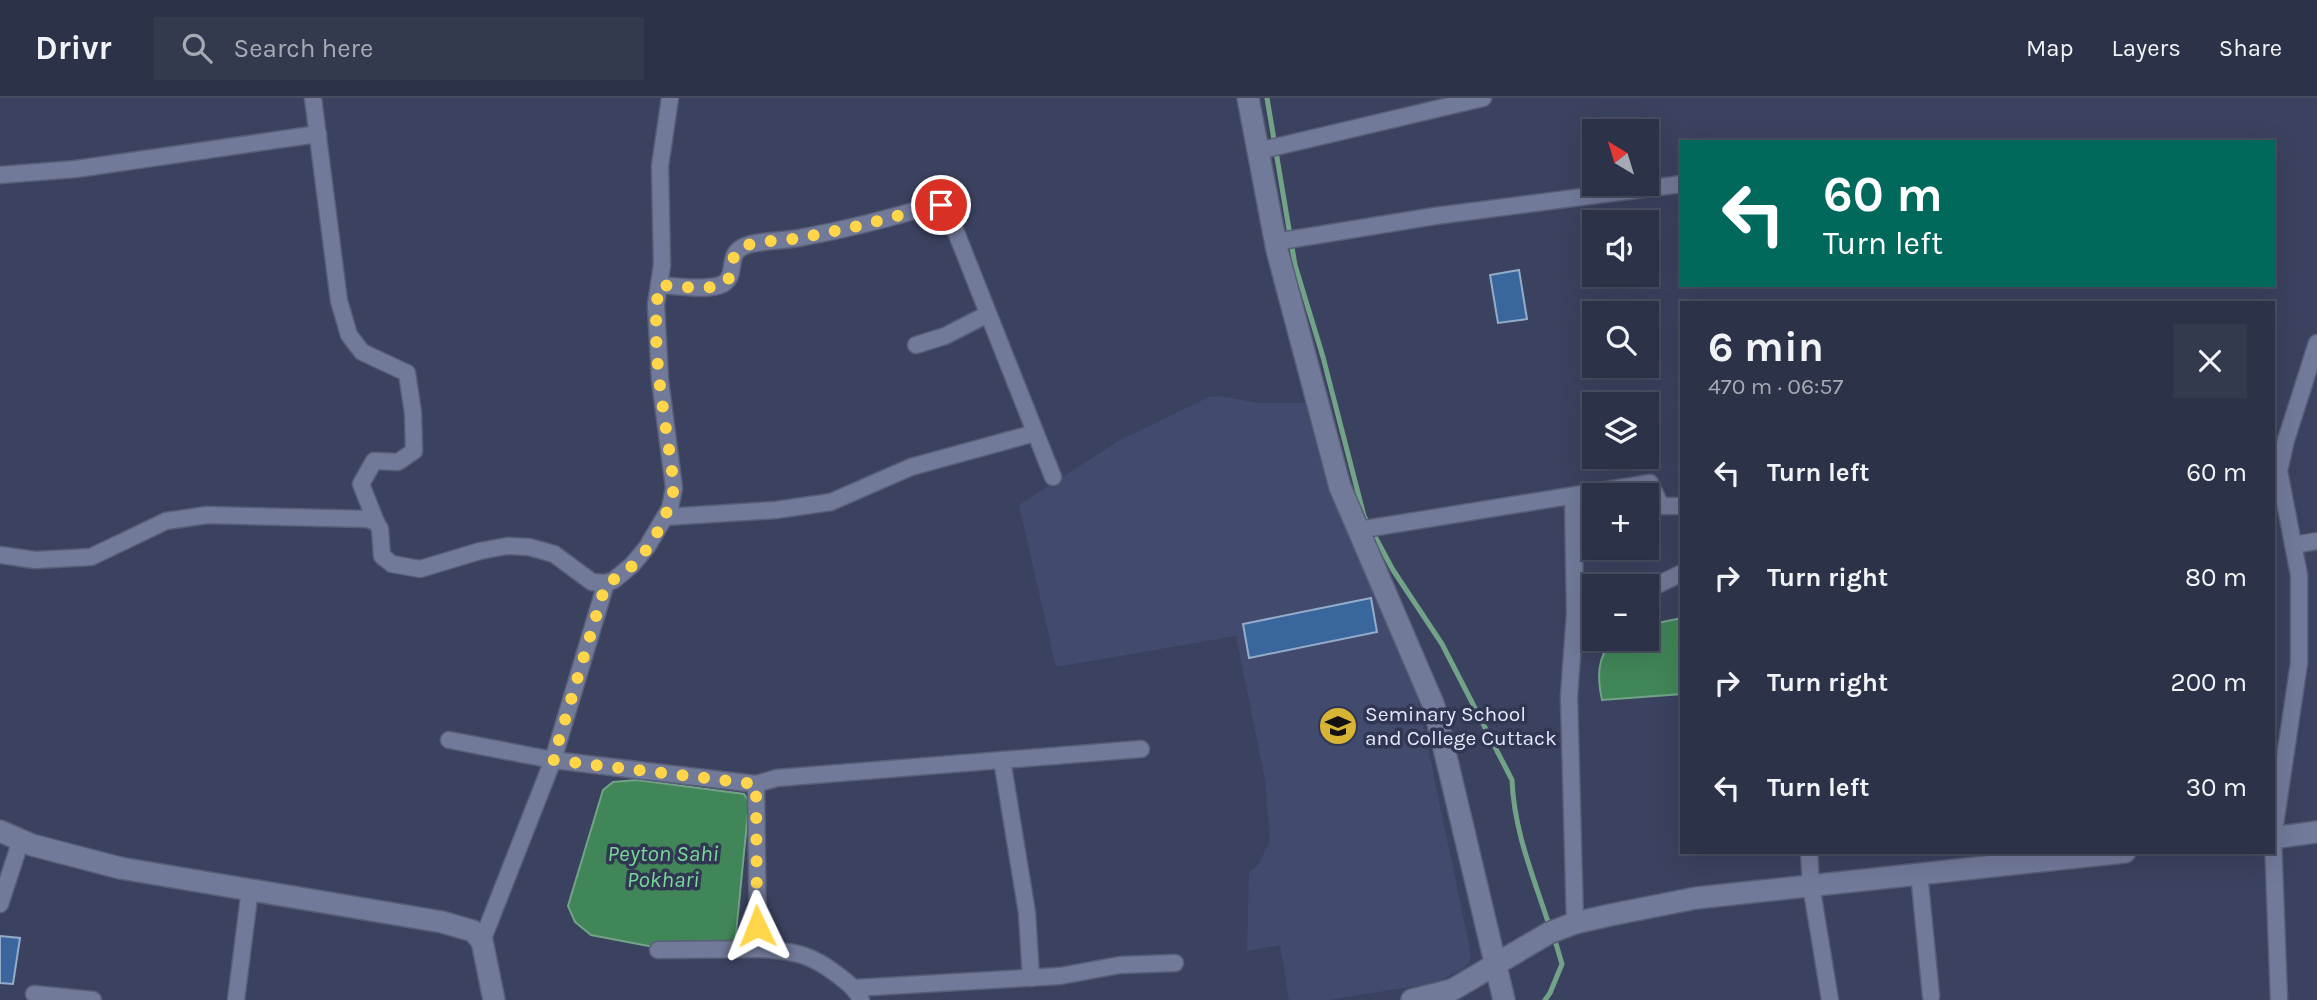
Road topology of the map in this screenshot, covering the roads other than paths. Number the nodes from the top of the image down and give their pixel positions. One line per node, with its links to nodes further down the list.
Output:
1 (313, 98): 5 (street)
2 (670, 98): 10 (street)
3 (1248, 98): 6 (street)
4 (1483, 98): 6 (street)
5 (318, 134): 7 (street); 20 (street)
6 (1258, 151): 9 (street)
7 (0, 175)
8 (1680, 184): 9 (street)
9 (1275, 242): 21 (street)
10 (659, 285): 11 (street); 18 (street)
11 (989, 314): 13 (street); 14 (street)
12 (2317, 343): 19 (street)
13 (916, 345)
14 (1035, 433): 15 (street); 18 (street)
15 (1053, 477)
16 (1573, 497): 17 (street); 21 (street); 29 (street)
17 (1680, 506)
18 (665, 517): 26 (street)
19 (2280, 517): 23 (street)
20 (376, 522): 24 (street); 26 (street)
21 (1358, 530): 52 (street)
22 (2317, 541): 23 (street)
23 (2293, 545): 35 (street)
24 (0, 555)
25 (1680, 574): 27 (street)
26 (606, 583): 32 (street)
27 (1659, 584)
28 (1582, 613): 29 (street)
29 (1575, 614): 47 (street)
30 (449, 740): 32 (street)
31 (1141, 749): 33 (street)
32 (553, 760): 34 (street); 48 (street)
33 (1002, 760): 34 (street); 53 (street)
34 (756, 784): 49 (street)
35 (2275, 825)
36 (0, 831): 39 (street)
37 (2317, 832): 38 (street)
38 (2275, 838)
39 (21, 840): 45 (street); 46 (street)
40 (1809, 854): 44 (street)
41 (2105, 854): 43 (street)
42 (2274, 854): 63 (street)
43 (1919, 873): 44 (street); 56 (street)
44 (1811, 885): 47 (street); 62 (street)
45 (250, 890): 48 (street); 58 (street)
46 (0, 904)
47 (1561, 928): 52 (street)
48 (482, 942): 59 (street)
49 (762, 949): 50 (street); 55 (street)
50 (658, 950)
51 (1175, 963): 53 (street)
52 (1496, 966): 60 (street); 61 (street)
53 (1031, 978): 55 (street)
54 (34, 994): 57 (street)
55 (858, 994)
56 (1931, 996)
57 (93, 1000)
58 (236, 1000)
59 (494, 1000)
60 (1412, 1000)
61 (1504, 1000)
62 (1830, 1000)
63 (2279, 1000)

